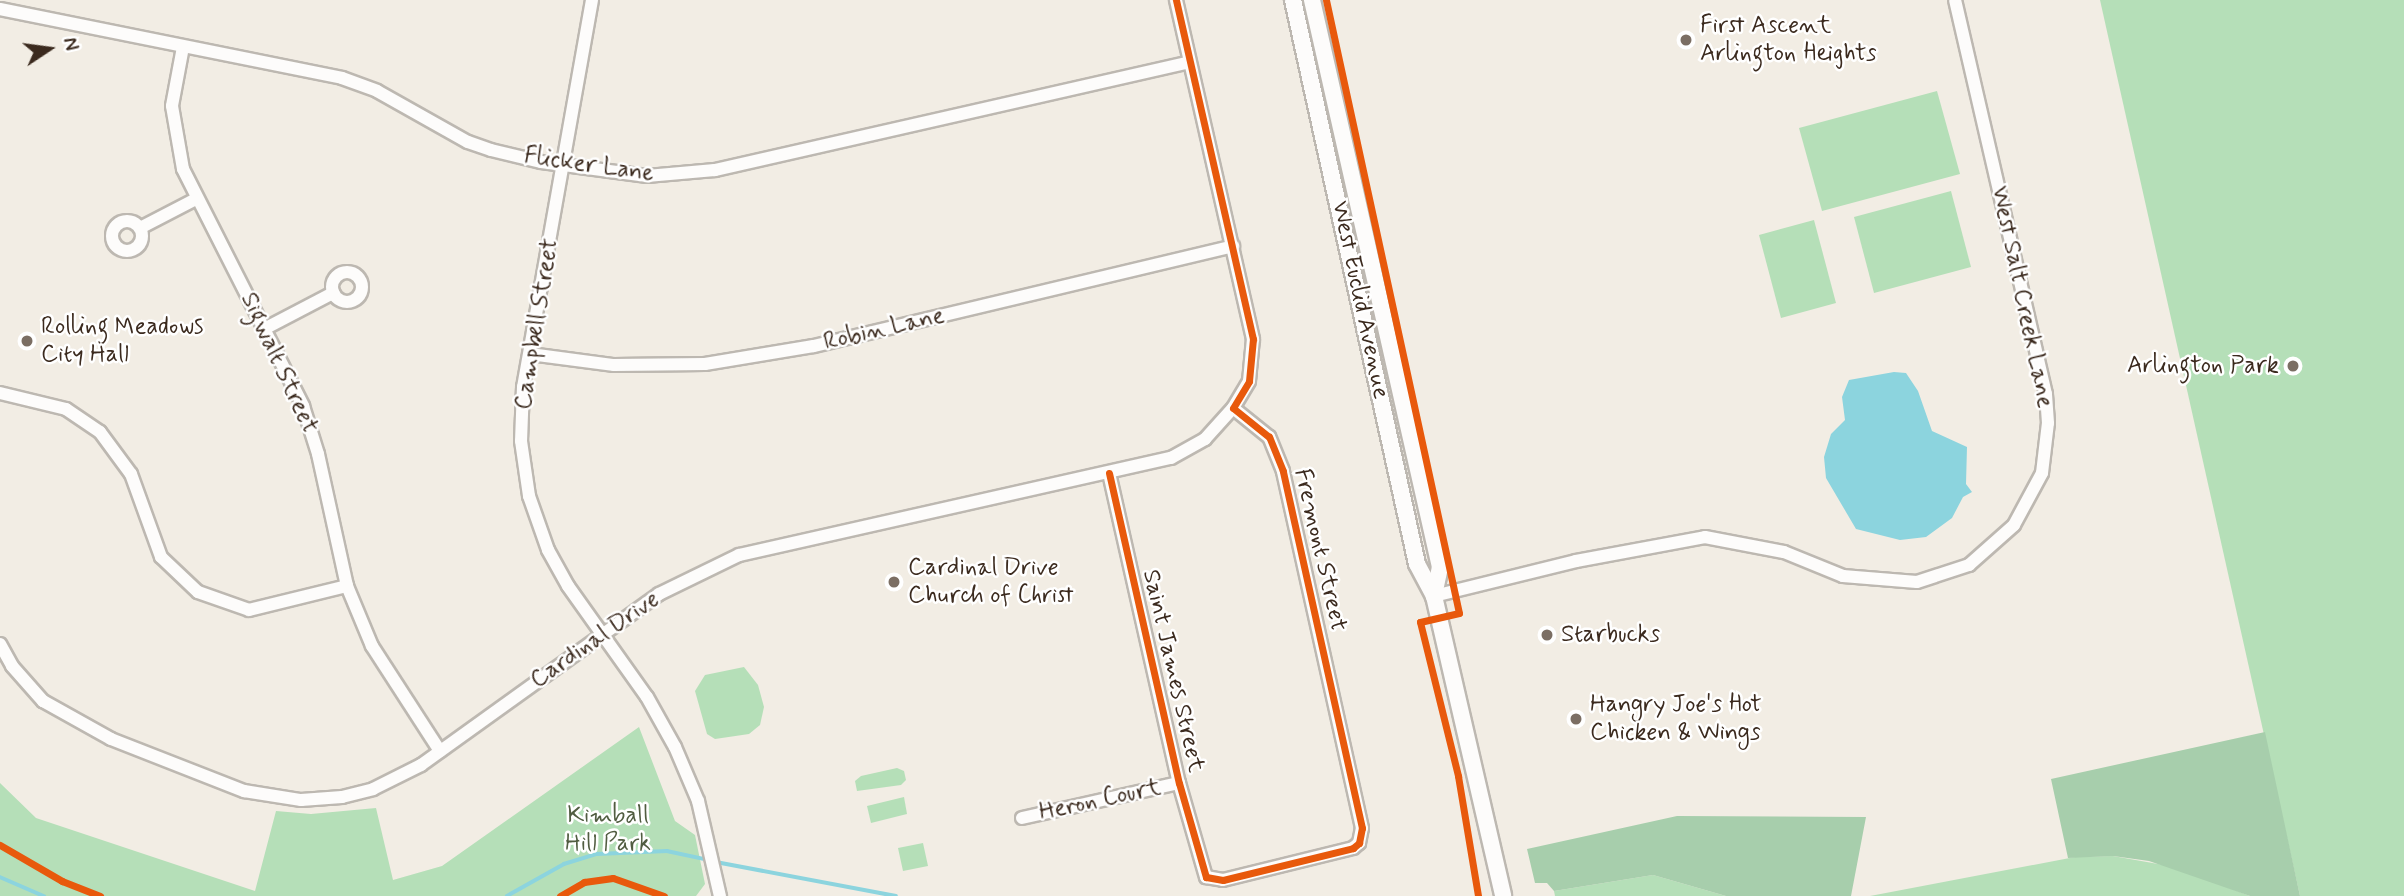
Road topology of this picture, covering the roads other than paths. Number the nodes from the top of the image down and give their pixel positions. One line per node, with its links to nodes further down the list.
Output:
1 (592, 0): 9 (street, Campbell Street)
2 (1176, 0): 8 (street)
3 (1293, 0): 20 (main road, West Euclid Avenue)
4 (1312, 0): 20 (main road, West Euclid Avenue)
5 (1955, 0): 20 (street, West Salt Creek Lane)
6 (0, 9): 7 (street, Flicker Lane)
7 (183, 47): 9 (street, Flicker Lane); 10 (street, Sigwalt Street)
8 (1189, 62): 9 (street, Flicker Lane); 12 (street)
9 (564, 166): 15 (street, Campbell Street)
10 (195, 199): 11 (street); 14 (street, Sigwalt Street)
11 (140, 228)
12 (1233, 246): 15 (street, Robin Lane); 17 (street)
13 (333, 293): 14 (street)
14 (266, 328): 19 (street, Sigwalt Street)
15 (530, 354): 21 (street, Campbell Street)
16 (0, 393): 19 (street)
17 (1233, 408): 18 (street, Cardinal Drive); 26 (street, Fremont Street)
18 (1109, 473): 21 (street, Cardinal Drive); 24 (street, Saint James Street)
19 (347, 586): 23 (street, Sigwalt Street)
20 (1434, 596): 28 (main road, West Euclid Avenue)
21 (603, 633): 23 (street, Cardinal Drive); 27 (street, Campbell Street)
22 (0, 644): 23 (street, Cardinal Drive)
23 (440, 751)
24 (1178, 783): 25 (street, Heron Court); 26 (street, Saint James Street)
25 (1022, 818)
26 (1206, 877)
27 (720, 896)
28 (1503, 896)

